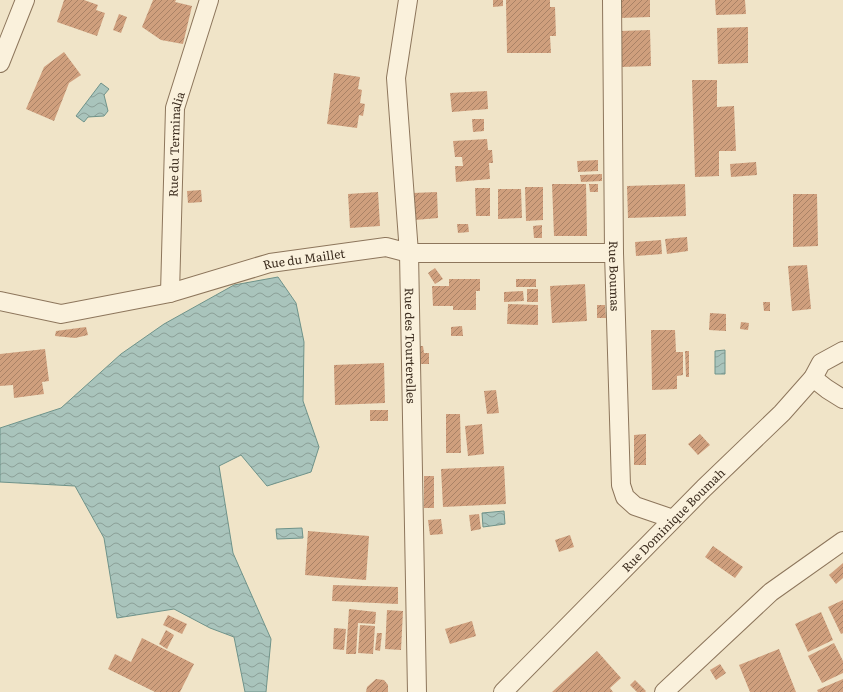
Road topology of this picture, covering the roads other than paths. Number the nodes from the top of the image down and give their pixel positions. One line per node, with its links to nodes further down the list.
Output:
1 (25, 0): 5 (street)
2 (209, 0): 8 (street, Rue du Terminalia)
3 (408, 0): 6 (street, Rue des Tourterelles)
4 (612, 0): 7 (street, Rue Boumas)
5 (0, 63)
6 (409, 253): 7 (street, Rue du Maillet); 8 (street, Rue du Maillet); 15 (street, Rue des Tourterelles)
7 (614, 253): 13 (street, Rue Boumas)
8 (170, 293): 9 (street, Rue du Maillet)
9 (0, 301)
10 (843, 351): 11 (street, Rue Dominique Boumah)
11 (813, 378): 12 (street); 13 (street, Rue Dominique Boumah)
12 (843, 399)
13 (673, 519): 16 (street, Rue Dominique Boumah)
14 (843, 541): 17 (street)
15 (417, 692)
16 (503, 692)
17 (664, 692)

